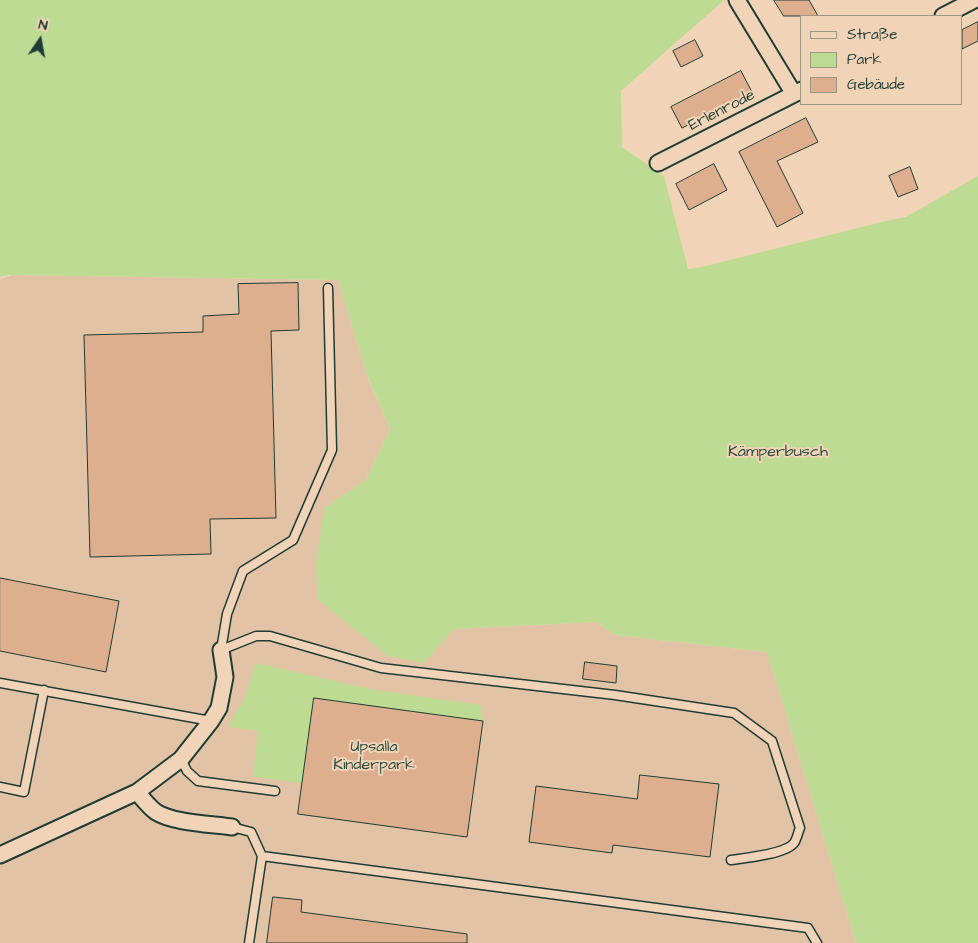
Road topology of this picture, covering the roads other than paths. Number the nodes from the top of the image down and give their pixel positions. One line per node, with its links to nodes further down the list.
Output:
1 (737, 0): 4 (street)
2 (974, 0): 3 (street)
3 (945, 15)
4 (798, 92): 5 (street, Erlenrode)
5 (658, 163)
6 (328, 288): 7 (lane)
7 (221, 650): 10 (street); 18 (lane)
8 (0, 683): 9 (lane)
9 (44, 690): 10 (lane); 12 (lane)
10 (211, 722): 11 (street)
11 (181, 759): 13 (lane); 14 (street)
12 (0, 788)
13 (276, 791)
14 (137, 792): 15 (street); 16 (street)
15 (232, 827): 17 (lane)
16 (0, 855)
17 (262, 856): 19 (lane); 20 (lane)
18 (732, 860)
19 (249, 943)
20 (817, 943)

